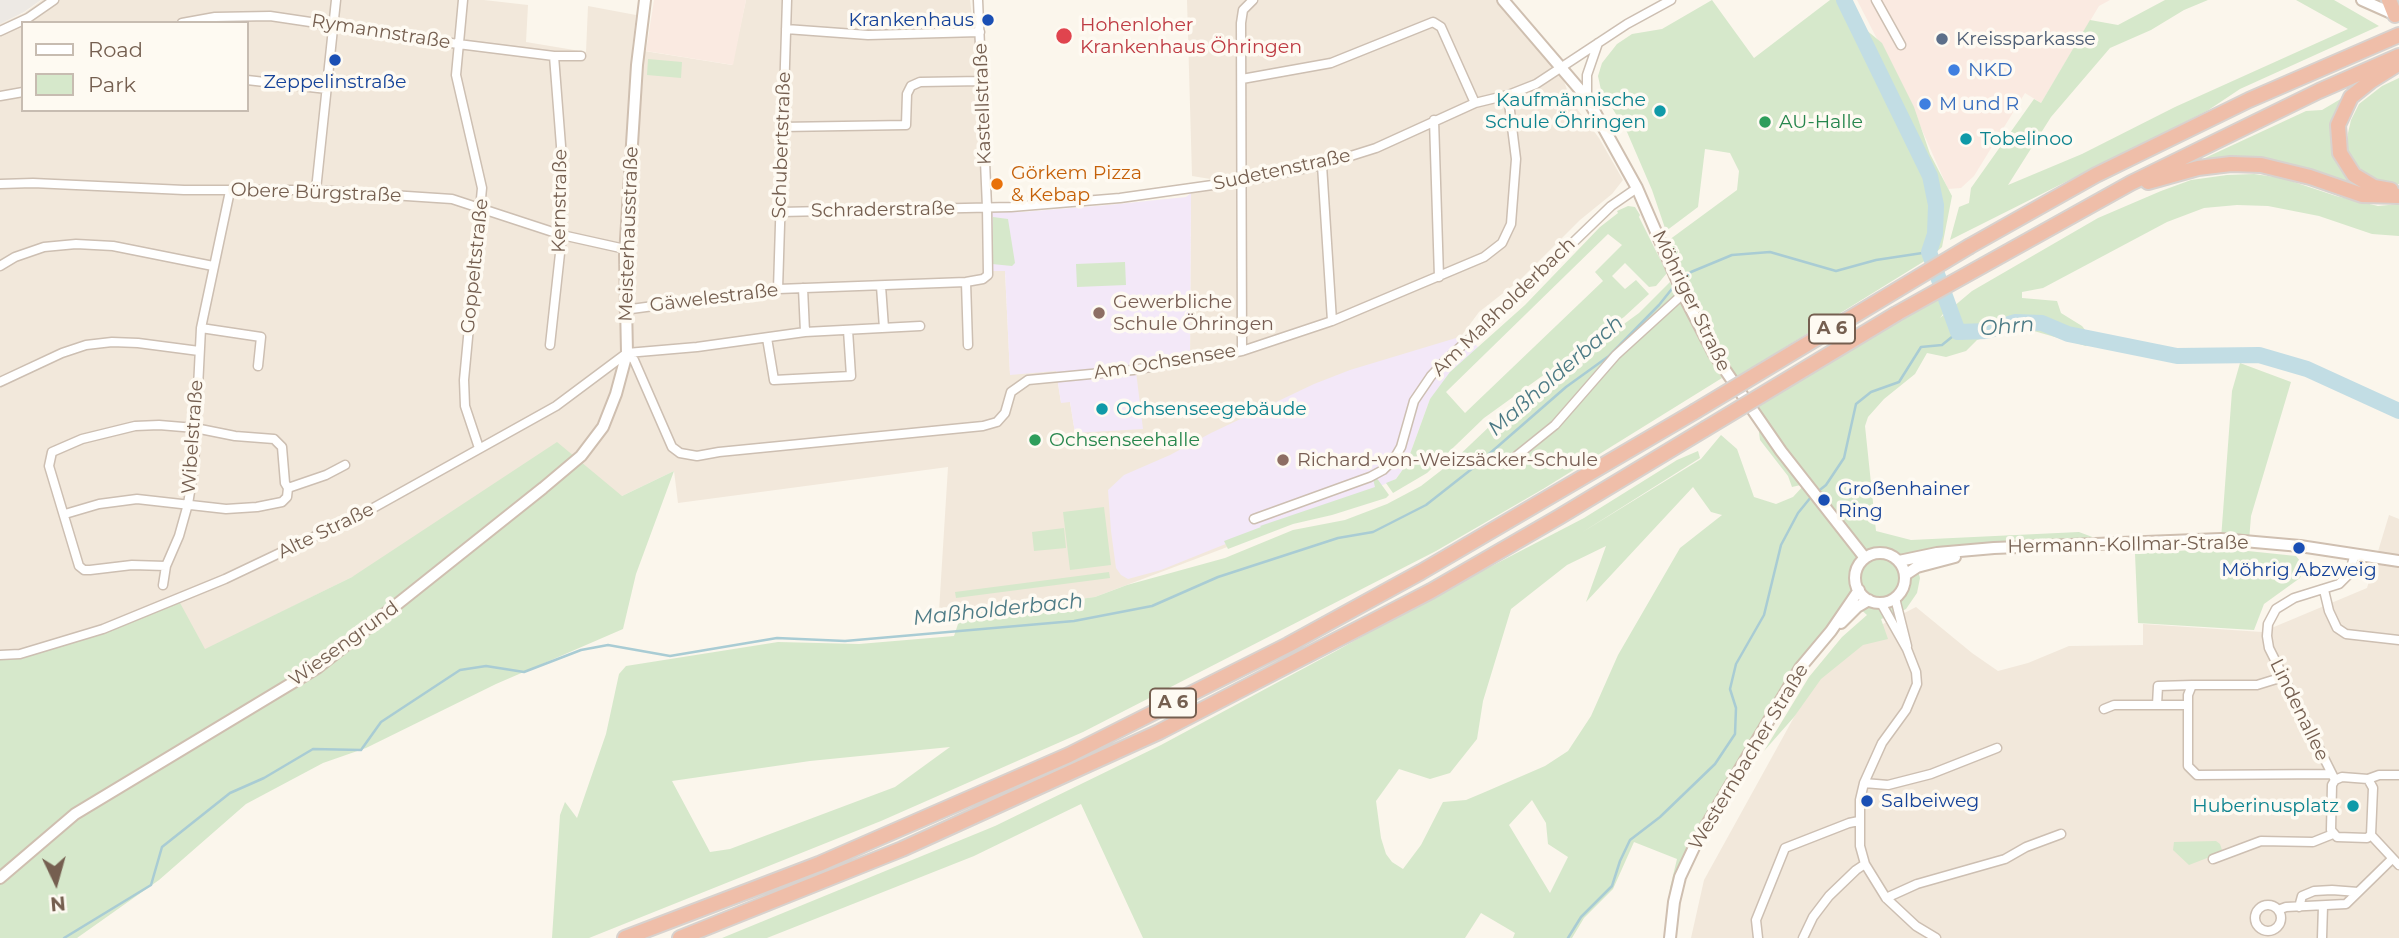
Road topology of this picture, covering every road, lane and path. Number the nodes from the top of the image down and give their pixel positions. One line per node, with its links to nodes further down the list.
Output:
1 (54, 0): 15 (street)
2 (336, 0): 17 (street)
3 (463, 0): 23 (street, Goppeltstraße)
4 (645, 0): 54 (street, Meisterhausstraße)
5 (787, 0): 18 (street, Schubertstraße)
6 (978, 0): 20 (street, Kastellstraße)
7 (1253, 0): 30 (street)
8 (1503, 0): 29 (street, Möhriger Straße)
9 (1671, 0): 22 (street, Sudetenstraße)
10 (1876, 0): 24 (street)
11 (2362, 0): 13 (street)
12 (2389, 0): 13 (highway)
13 (2397, 15)
14 (21, 21): 19 (street)
15 (22, 21)
16 (193, 21): 17 (street, Rymannstraße)
17 (333, 26): 23 (street, Rymannstraße); 33 (street)
18 (786, 29): 20 (street); 40 (street, Schubertstraße)
19 (0, 31)
20 (980, 32): 32 (street, Kastellstraße)
21 (2398, 36): 128 (highway, A 6, bridge)
22 (1598, 43): 29 (street, Sudetenstraße); 37 (street)
23 (458, 44): 25 (street, Rymannstraße); 51 (street, Goppeltstraße)
24 (1901, 45)
25 (554, 56): 26 (street, Rymannstraße); 53 (street, Kernstraße)
26 (581, 56)
27 (2399, 56): 43 (highway, A 6)
28 (2399, 63): 46 (highway)
29 (1559, 67): 35 (street, Sudetenstraße); 37 (street, Möhriger Straße)
30 (1242, 79): 38 (street); 42 (street)
31 (248, 80): 33 (street)
32 (983, 81): 40 (street); 50 (street, Kastellstraße)
33 (327, 89): 47 (street)
34 (21, 92): 36 (street)
35 (1508, 95): 38 (street, Sudetenstraße); 57 (street, Am Ochsensee)
36 (0, 96)
37 (1587, 98): 45 (street, Möhriger Straße)
38 (1475, 103): 39 (street, Sudetenstraße)
39 (1434, 120): 41 (street, Sudetenstraße); 57 (street)
40 (781, 127): 52 (street, Schubertstraße)
41 (1322, 165): 42 (street, Sudetenstraße); 64 (street)
42 (1241, 181): 50 (street, Sudetenstraße); 74 (street)
43 (2131, 183): 49 (highway); 129 (highway, A 6, bridge)
44 (0, 184): 48 (street, Obere Bürgstraße)
45 (1637, 188): 62 (street, Möhriger Straße); 86 (street, Am Maßholderbach)
46 (2399, 189)
47 (316, 190): 48 (street, Obere Bürgstraße); 51 (street, Obere Bürgstraße)
48 (230, 191): 56 (street, Wibelstraße)
49 (2399, 195)
50 (987, 207): 52 (street, Schraderstraße); 58 (street)
51 (479, 208): 53 (street, Obere Bürgstraße); 79 (street, Goppeltstraße)
52 (780, 212): 61 (street, Schubertstraße)
53 (562, 234): 54 (street, Obere Bürgstraße); 71 (street, Kernstraße)
54 (625, 249): 63 (street, Meisterhausstraße)
55 (0, 266): 56 (street)
56 (213, 266): 66 (street, Wibelstraße)
57 (1439, 277): 64 (street, Am Ochsensee)
58 (966, 282): 59 (street, Gäwelestraße); 72 (street)
59 (881, 286): 60 (street, Gäwelestraße); 67 (street)
60 (803, 288): 61 (street, Gäwelestraße); 69 (street, Gäwelestraße)
61 (778, 289): 63 (street, Gäwelestraße)
62 (1683, 294): 81 (street); 89 (street, Möhriger Straße)
63 (624, 310): 75 (street, Meisterhausstraße)
64 (1332, 321): 74 (street, Am Ochsensee)
65 (920, 327): 67 (street)
66 (201, 328): 73 (street, Wibelstraße); 76 (street)
67 (884, 328): 68 (street)
68 (848, 330): 69 (street); 70 (street)
69 (805, 332): 70 (street)
70 (767, 338): 75 (street)
71 (550, 345)
72 (968, 345)
73 (199, 351): 77 (street); 78 (street, Wibelstraße)
74 (1242, 351): 80 (street, Am Ochsensee)
75 (627, 353): 79 (street, Alte Straße); 80 (street, Meisterhausstraße); 121 (street, Wiesengrund)
76 (258, 366)
77 (0, 382)
78 (195, 428): 83 (street); 84 (street, Wibelstraße); 85 (street)
79 (479, 449): 103 (street, Alte Straße)
80 (680, 453)
81 (1509, 462)
82 (345, 465): 83 (street)
83 (288, 488): 84 (street)
84 (188, 504): 85 (street); 92 (street, Wibelstraße)
85 (65, 514): 92 (street)
86 (1254, 519)
87 (1981, 549): 88 (street, Hermann-Kollmar-Straße); 90 (street, Hermann-Kollmar-Straße); 93 (street)
88 (2355, 554): 91 (street, Hermann-Kollmar-Straße); 96 (street, Lindenallee)
89 (1865, 558): 90 (street); 95 (street)
90 (1899, 561): 93 (street)
91 (2399, 561)
92 (166, 566): 94 (street, Wibelstraße)
93 (1905, 575): 97 (street)
94 (163, 585)
95 (1859, 590): 98 (street); 100 (street, Westernbacher Straße)
96 (2324, 590): 101 (street); 104 (street, Lindenallee)
97 (1895, 598): 99 (street); 102 (street)
98 (1869, 600): 99 (street); 100 (street)
99 (1881, 603): 102 (street)
100 (1830, 631): 130 (street, Westernbacher Straße)
101 (2399, 640)
102 (1907, 649): 113 (street)
103 (0, 655)
104 (2283, 677): 105 (street); 111 (street, Lindenallee)
105 (2192, 685): 106 (street); 107 (street)
106 (2157, 705): 107 (street); 108 (street)
107 (2188, 705): 111 (street)
108 (2104, 709)
109 (1997, 748): 113 (street)
110 (2399, 775): 112 (street)
111 (2333, 777): 112 (street); 116 (street, Lindenallee)
112 (2368, 779): 117 (street)
113 (1864, 783): 114 (street)
114 (1859, 821): 120 (street); 131 (street)
115 (2061, 834): 123 (street)
116 (2333, 834): 117 (street); 118 (street)
117 (2371, 835): 119 (street)
118 (2213, 859)
119 (2396, 862): 122 (street)
120 (1865, 864): 123 (street); 132 (street)
121 (0, 878)
122 (2358, 892): 124 (street); 125 (street)
123 (1886, 898): 127 (street)
124 (2299, 906): 125 (street); 126 (street)
125 (2323, 906): 134 (street)
126 (2278, 910)
127 (1925, 934): 133 (street)
128 (625, 938)
129 (680, 938)
130 (1670, 938)
131 (1758, 938)
132 (1802, 938)
133 (1936, 938)
134 (2322, 938)

